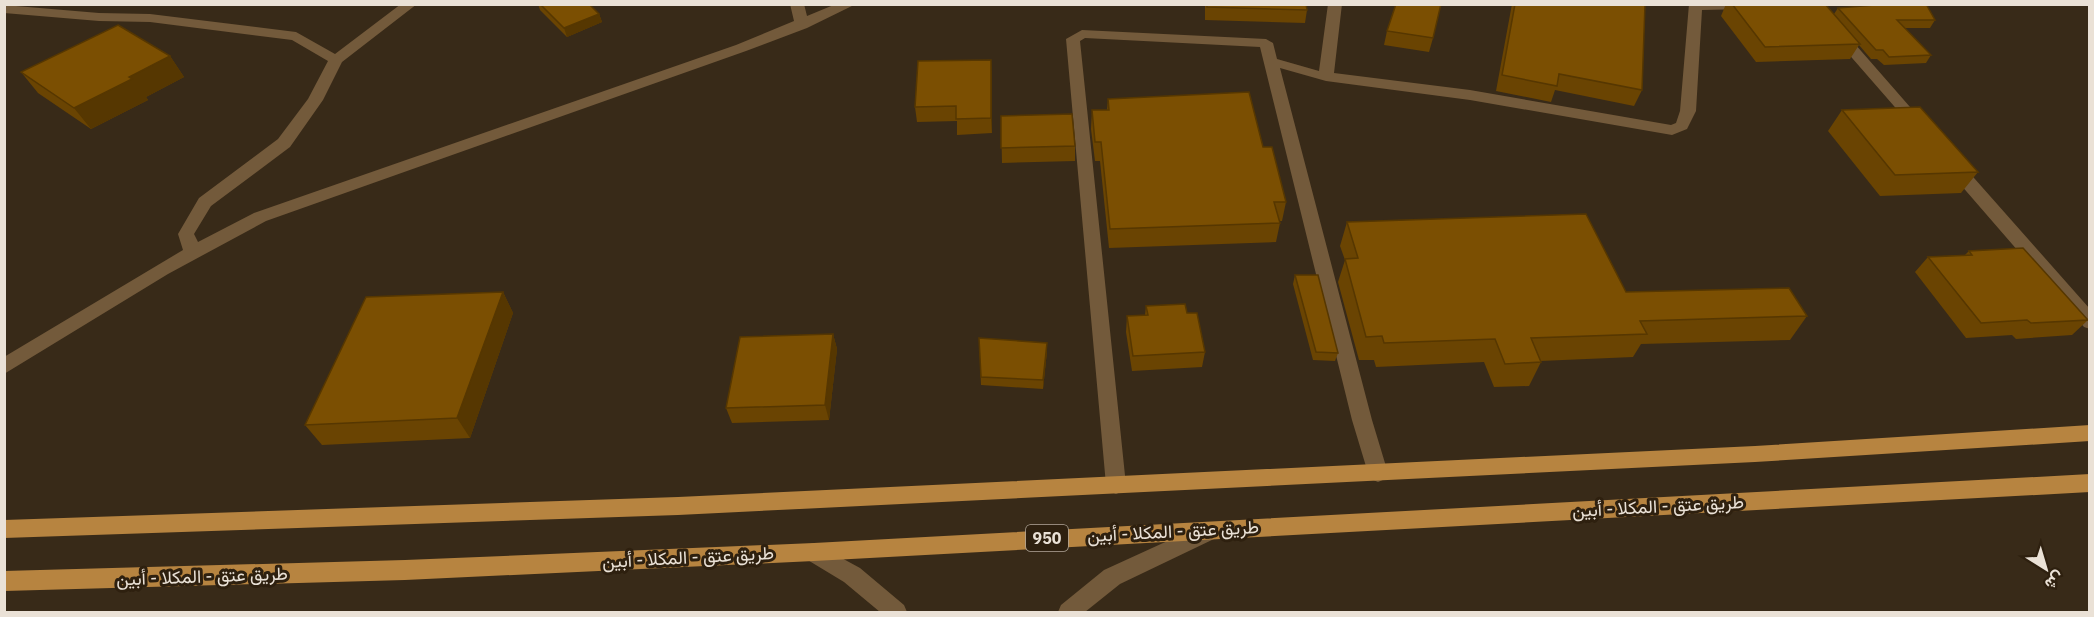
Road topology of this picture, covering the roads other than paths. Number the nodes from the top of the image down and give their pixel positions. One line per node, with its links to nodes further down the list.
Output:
1 (410, 4): 11 (street)
2 (797, 4): 10 (street)
3 (849, 4): 10 (street)
4 (1335, 4): 13 (street)
5 (1796, 4): 6 (street)
6 (1696, 5): 13 (street)
7 (1815, 7): 9 (street); 14 (street)
8 (4, 9): 11 (street)
9 (1840, 9)
10 (802, 25): 16 (street)
11 (336, 60): 16 (street)
12 (1273, 62): 13 (street); 20 (street); 22 (street)
13 (1326, 77)
14 (1926, 135)
15 (1942, 153): 17 (street)
16 (192, 251): 18 (street)
17 (2090, 322)
18 (4, 367)
19 (2090, 433): 20 (main road)
20 (1378, 472): 22 (main road)
21 (2090, 483): 24 (main road, طريق عتق - المكلا - أبين / 950)
22 (1116, 485): 23 (main road)
23 (4, 529)
24 (1212, 529): 25 (main road, طريق عتق - المكلا - أبين / 950); 28 (street)
25 (814, 552): 26 (main road, طريق عتق - المكلا - أبين / 950); 27 (street)
26 (4, 581)
27 (896, 612)
28 (1069, 612)

